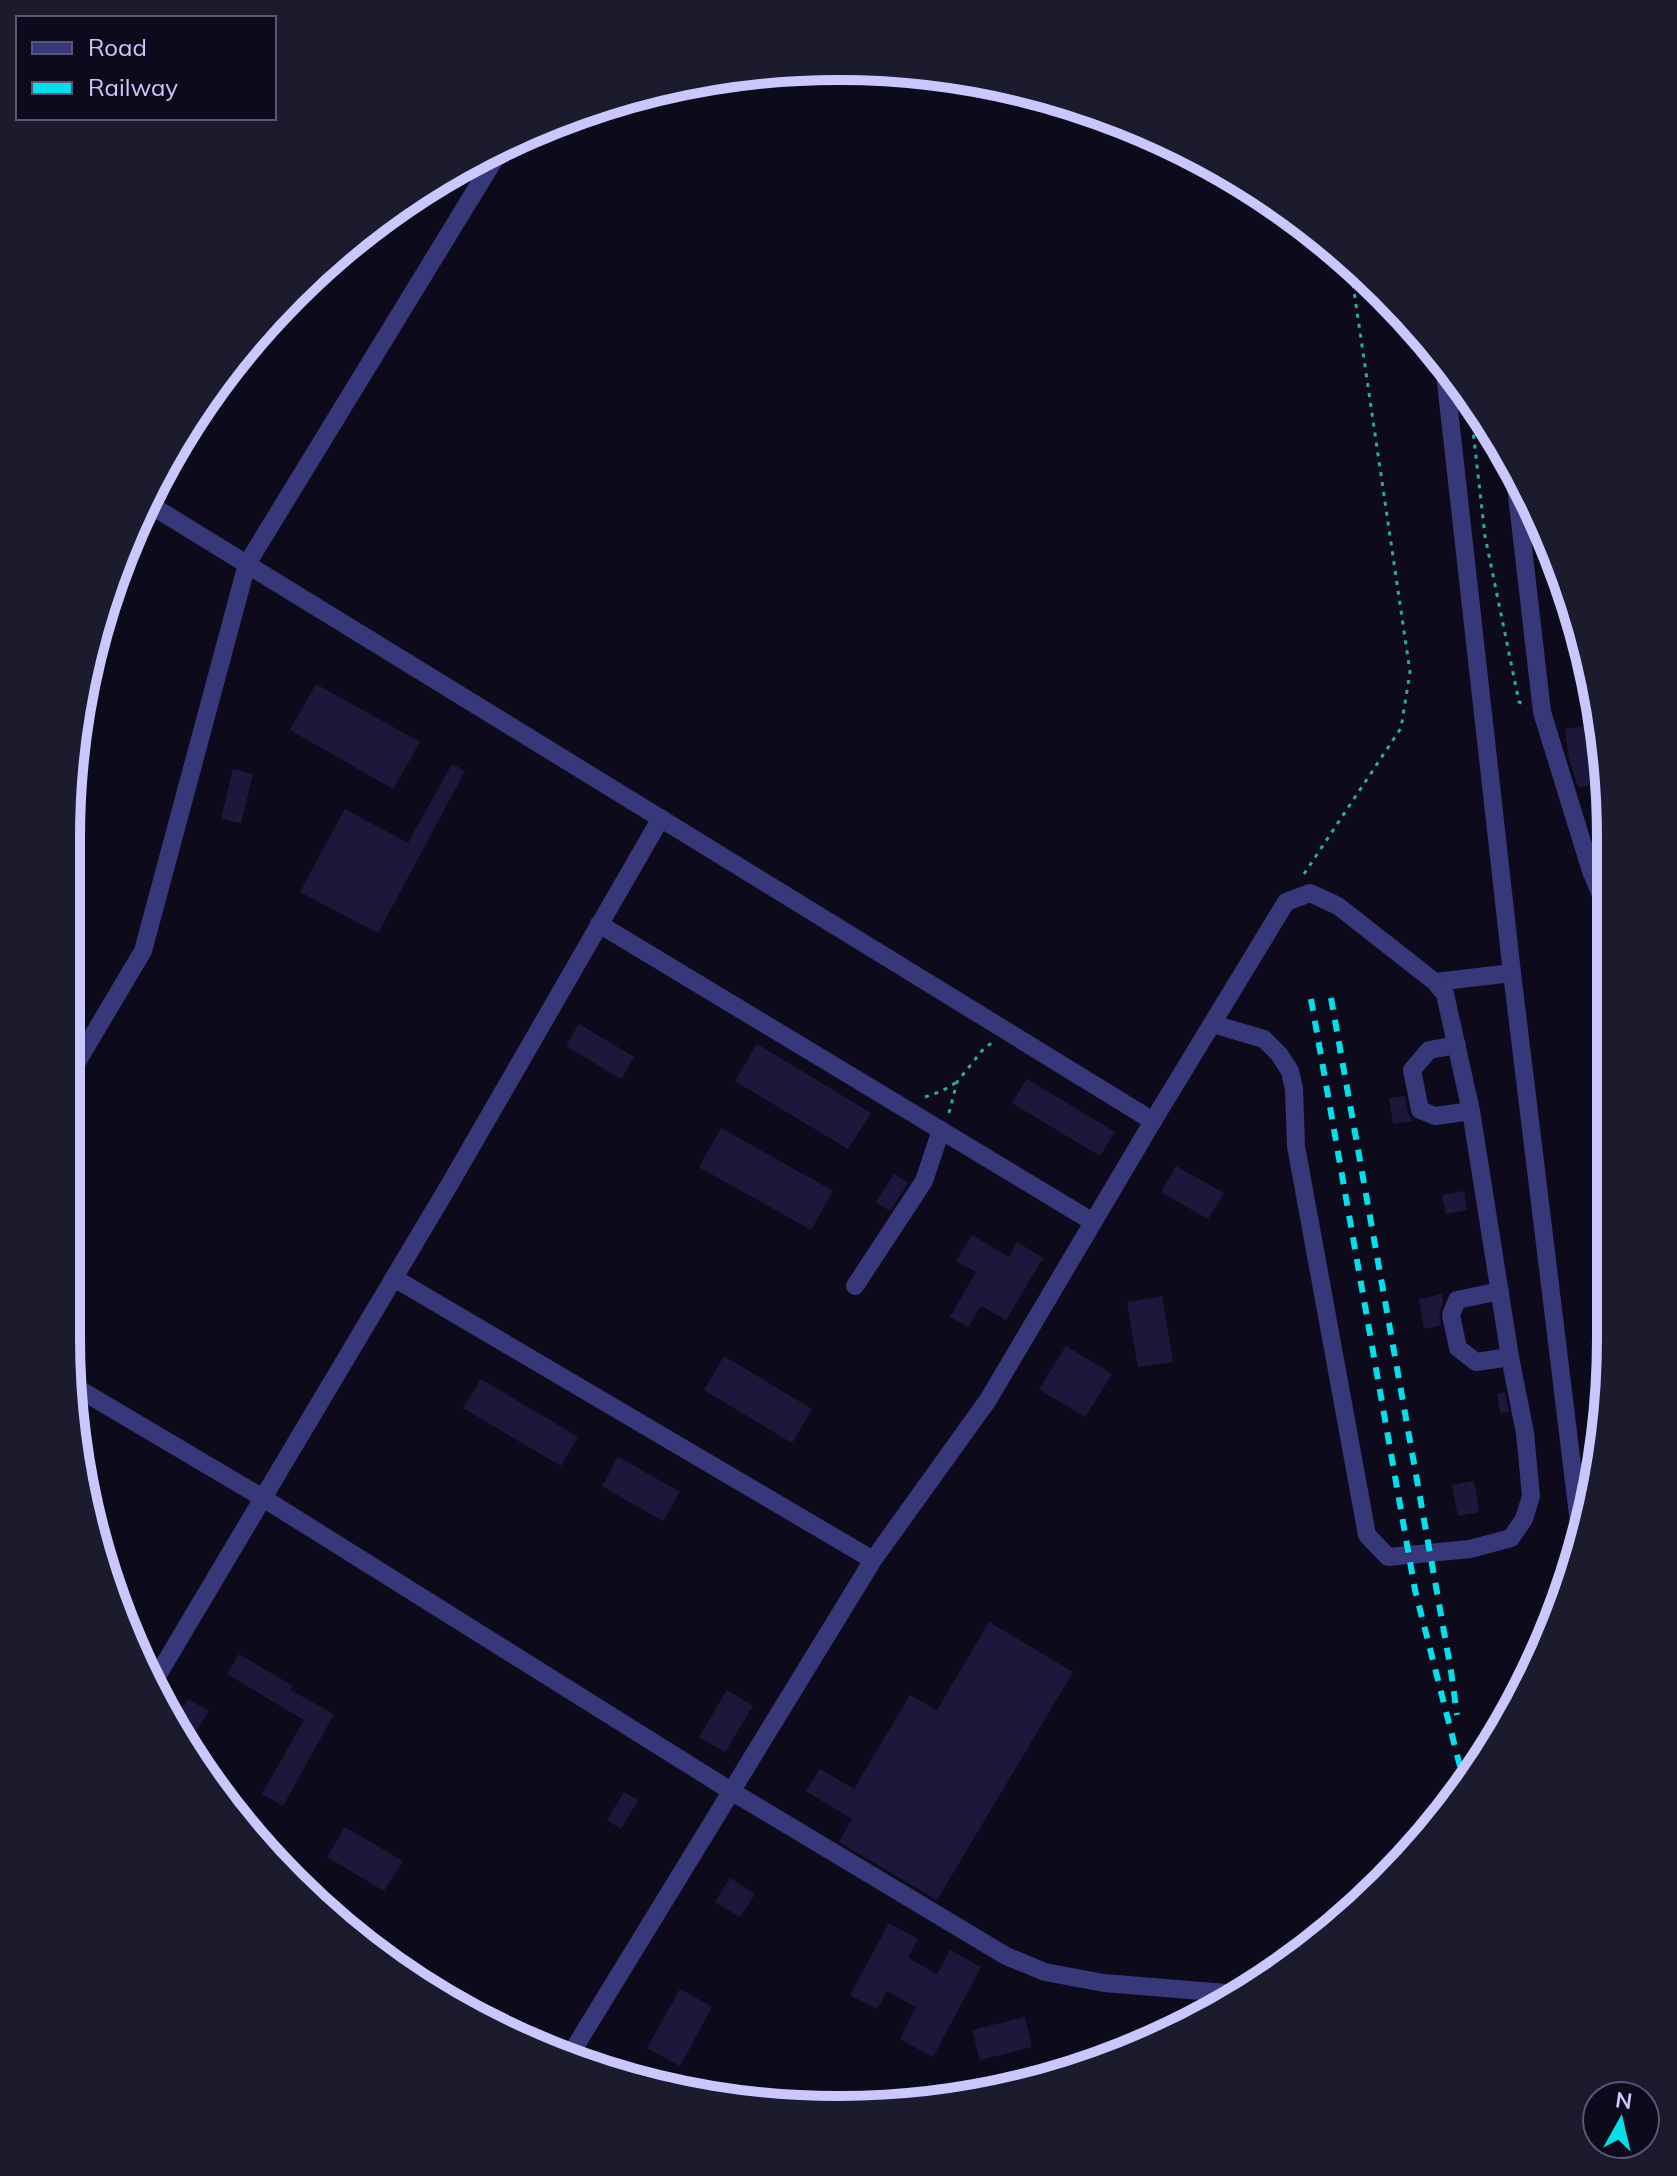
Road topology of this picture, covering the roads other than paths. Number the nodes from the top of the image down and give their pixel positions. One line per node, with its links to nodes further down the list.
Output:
1 (491, 164): 5 (lane)
2 (1446, 386): 9 (lane)
3 (1518, 500): 7 (lane)
4 (156, 508): 5 (lane)
5 (247, 564): 6 (lane); 13 (lane)
6 (661, 818): 8 (lane); 15 (lane)
7 (1597, 885)
8 (599, 924): 16 (lane); 18 (lane)
9 (1512, 973): 10 (lane); 24 (lane)
10 (1435, 982): 11 (lane); 12 (lane)
11 (1213, 1024): 15 (lane); 21 (lane)
12 (1457, 1045): 14 (lane); 14 (lane)
13 (80, 1057)
14 (1471, 1111): 20 (lane)
15 (1153, 1121): 17 (lane)
16 (941, 1130): 17 (lane); 19 (lane)
17 (1093, 1222): 25 (lane)
18 (394, 1278): 23 (lane); 25 (lane)
19 (855, 1286)
20 (1500, 1291): 21 (lane); 21 (lane)
21 (1510, 1357)
22 (82, 1391): 23 (lane)
23 (263, 1498): 26 (lane); 27 (lane)
24 (1577, 1507)
25 (873, 1560): 27 (lane)
26 (158, 1674)
27 (731, 1791): 28 (lane); 29 (lane)
28 (1218, 1994)
29 (574, 2048)

